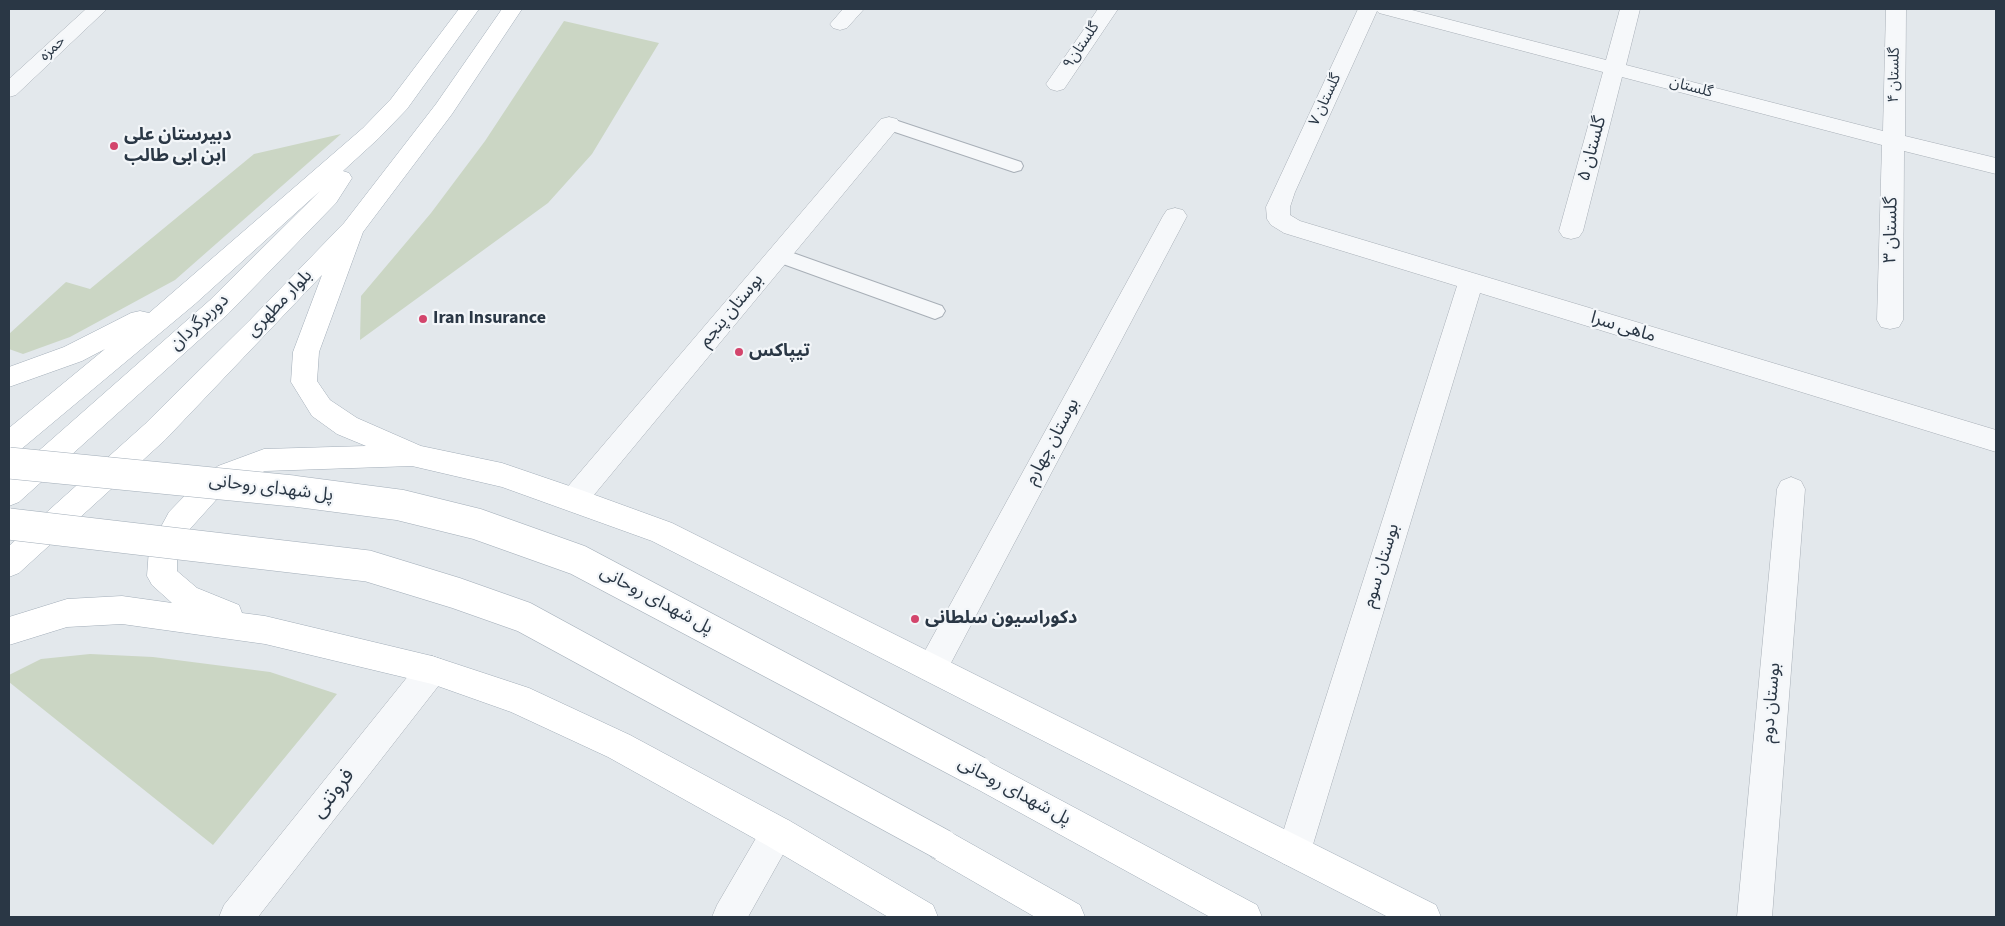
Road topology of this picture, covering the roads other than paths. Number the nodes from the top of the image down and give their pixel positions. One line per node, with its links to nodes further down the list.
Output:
1 (97, 9): 13 (street, حمزه)
2 (469, 9): 15 (main road)
3 (512, 9): 21 (main road, بلوار مطهری)
4 (854, 9): 10 (street)
5 (1108, 9): 12 (street, گلستان۹)
6 (1368, 9): 19 (street, گلستان ۷)
7 (1386, 9): 11 (street, گلستان)
8 (1630, 9): 11 (street, گلستان ۵)
9 (1896, 9): 16 (street, گلستان ۴)
10 (840, 24)
11 (1614, 68): 16 (street, گلستان); 22 (street, گلستان ۵)
12 (1057, 84)
13 (9, 90)
14 (889, 124): 17 (lane); 23 (street, بوستان پنجم)
15 (371, 134): 25 (main road); 34 (main road, دوربرگردان)
16 (1894, 141): 18 (street, گلستان); 27 (street, گلستان ۳)
17 (1014, 166)
18 (1996, 166)
19 (1284, 192): 24 (street, ماهی سرا)
20 (1175, 216): 40 (street, بوستان چهارم)
21 (352, 229): 31 (main road); 37 (main road, بلوار مطهری)
22 (1571, 231)
23 (780, 255): 26 (lane); 35 (street, بوستان پنجم)
24 (1471, 282): 29 (street, ماهی سرا); 43 (street, بوستان سوم)
25 (186, 297): 28 (main road); 30 (main road)
26 (935, 311)
27 (1890, 320)
28 (9, 376)
29 (1996, 441)
30 (9, 443)
31 (417, 456): 35 (main road); 38 (main road)
32 (9, 463): 48 (main road, پل شهدای روحانی, bridge)
33 (1790, 489): 50 (street, بوستان دوم)
34 (9, 494)
35 (574, 499): 40 (main road)
36 (9, 524): 47 (main road, bridge)
37 (9, 564)
38 (265, 630): 39 (main road); 41 (main road)
39 (9, 631)
40 (932, 668): 43 (main road)
41 (432, 670): 42 (main road); 44 (street, فروتنی)
42 (778, 833): 45 (street); 46 (main road)
43 (1294, 851): 49 (main road)
44 (236, 917)
45 (729, 917)
46 (921, 917)
47 (1068, 917)
48 (1245, 917)
49 (1424, 917)
50 (1754, 917)

